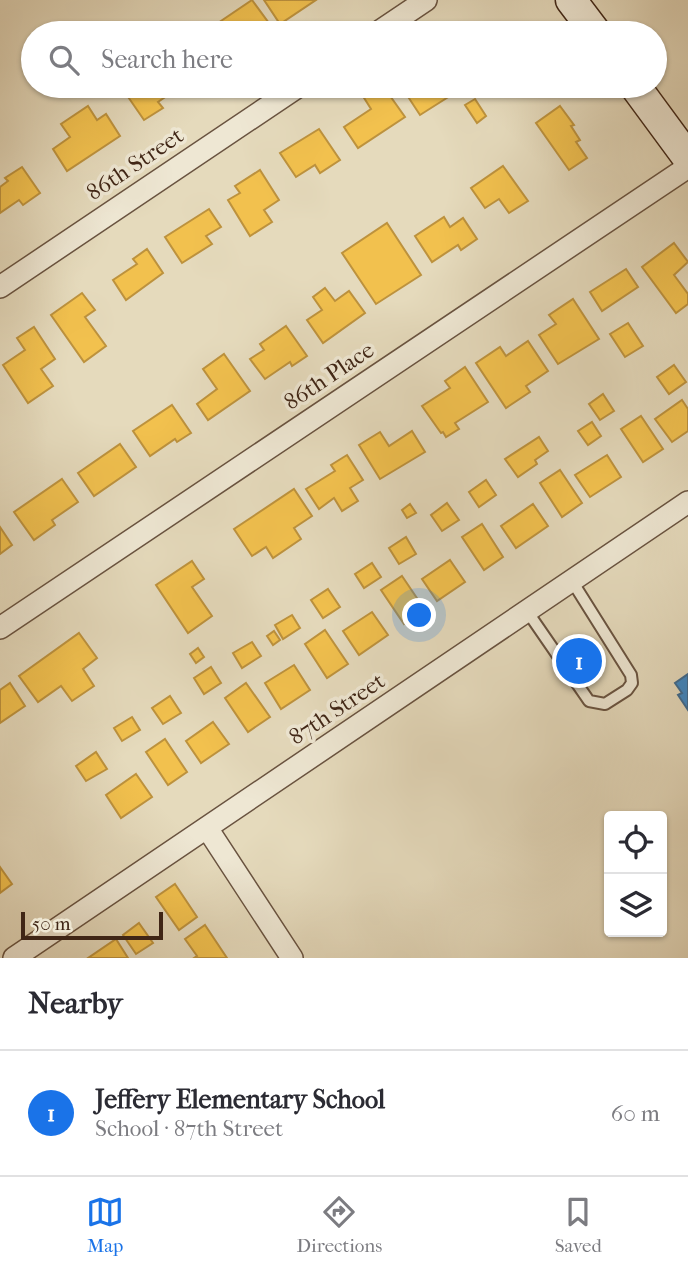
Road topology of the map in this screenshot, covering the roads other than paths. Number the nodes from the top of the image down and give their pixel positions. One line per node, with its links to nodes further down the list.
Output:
1 (426, 0): 3 (street)
2 (571, 0): 4 (main road)
3 (395, 21)
4 (587, 21)
5 (281, 98): 9 (street, 86th Street)
6 (644, 98): 7 (main road)
7 (688, 158)
8 (688, 167): 13 (street, 86th Place)
9 (0, 287)
10 (688, 502): 11 (street, 87th Street)
11 (572, 581): 12 (street, 87th Street); 12 (lane)
12 (527, 611): 14 (street, 87th Street)
13 (0, 628)
14 (207, 828): 15 (street, 87th Street); 16 (street)
15 (14, 958)
16 (292, 958)

